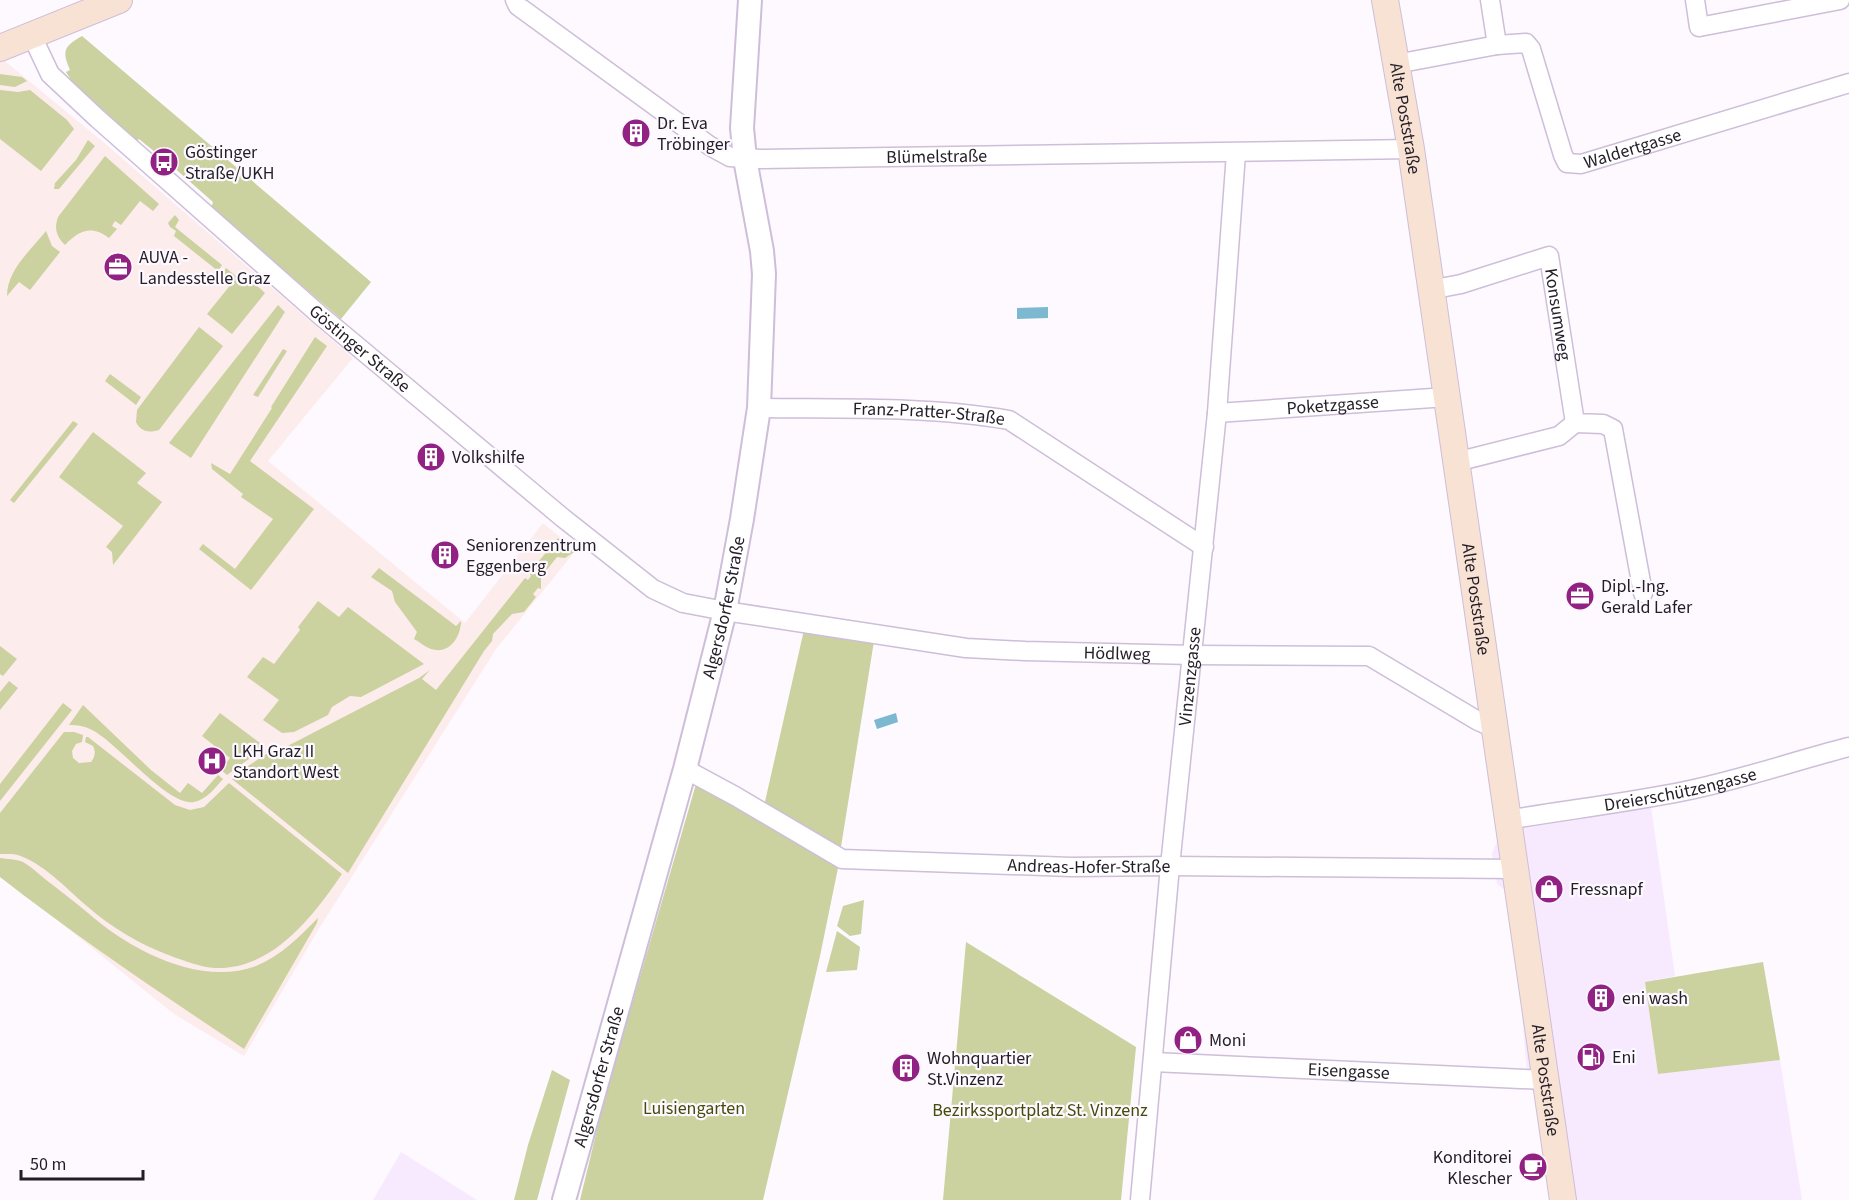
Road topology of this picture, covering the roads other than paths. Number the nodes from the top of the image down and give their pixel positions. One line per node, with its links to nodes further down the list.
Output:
1 (119, 0): 8 (main road)
2 (515, 0): 15 (street, Blümelstraße)
3 (750, 0): 15 (street, Algersdorfer Straße)
4 (1385, 0): 11 (main road, Alte Poststraße)
5 (1491, 0): 9 (street)
6 (1695, 0): 7 (street)
7 (1840, 0)
8 (32, 36): 10 (main road); 24 (street, Göstinger Straße)
9 (1497, 45): 11 (street, Waldertgasse); 12 (street, Waldertgasse)
10 (0, 48)
11 (1396, 64): 13 (main road, Alte Poststraße)
12 (1849, 83)
13 (1411, 149): 14 (street, Blümelstraße); 16 (main road, Alte Poststraße)
14 (1236, 153): 15 (street, Blümelstraße); 19 (street, Vinzenzgasse)
15 (746, 159): 18 (street, Algersdorfer Straße)
16 (1430, 290): 17 (main road, Alte Poststraße); 20 (street, Konsumweg)
17 (1447, 397): 19 (street, Poketzgasse); 21 (main road, Alte Poststraße)
18 (759, 408): 22 (street, Franz-Pratter-Straße); 24 (street, Algersdorfer Straße)
19 (1217, 413): 22 (street, Vinzenzgasse)
20 (1575, 423): 21 (street); 23 (street)
21 (1456, 462): 26 (main road, Alte Poststraße)
22 (1204, 547): 25 (street, Vinzenzgasse)
23 (1643, 593)
24 (725, 611): 25 (street, Hödlweg); 28 (street, Algersdorfer Straße)
25 (1193, 655): 26 (street, Hödlweg); 30 (street, Vinzenzgasse)
26 (1494, 728): 29 (main road, Alte Poststraße)
27 (1849, 747): 29 (street, Dreierschützengasse)
28 (685, 768): 30 (street, Andreas-Hofer-Straße); 34 (street, Algersdorfer Straße)
29 (1508, 820): 31 (main road, Alte Poststraße)
30 (1170, 866): 31 (street, Andreas-Hofer-Straße); 32 (street, Vinzenzgasse)
31 (1515, 869): 33 (main road, Alte Poststraße)
32 (1153, 1062): 33 (street, Eisengasse); 35 (street, Vinzenzgasse)
33 (1545, 1080): 36 (main road, Alte Poststraße)
34 (564, 1200)
35 (1140, 1200)
36 (1563, 1200)

